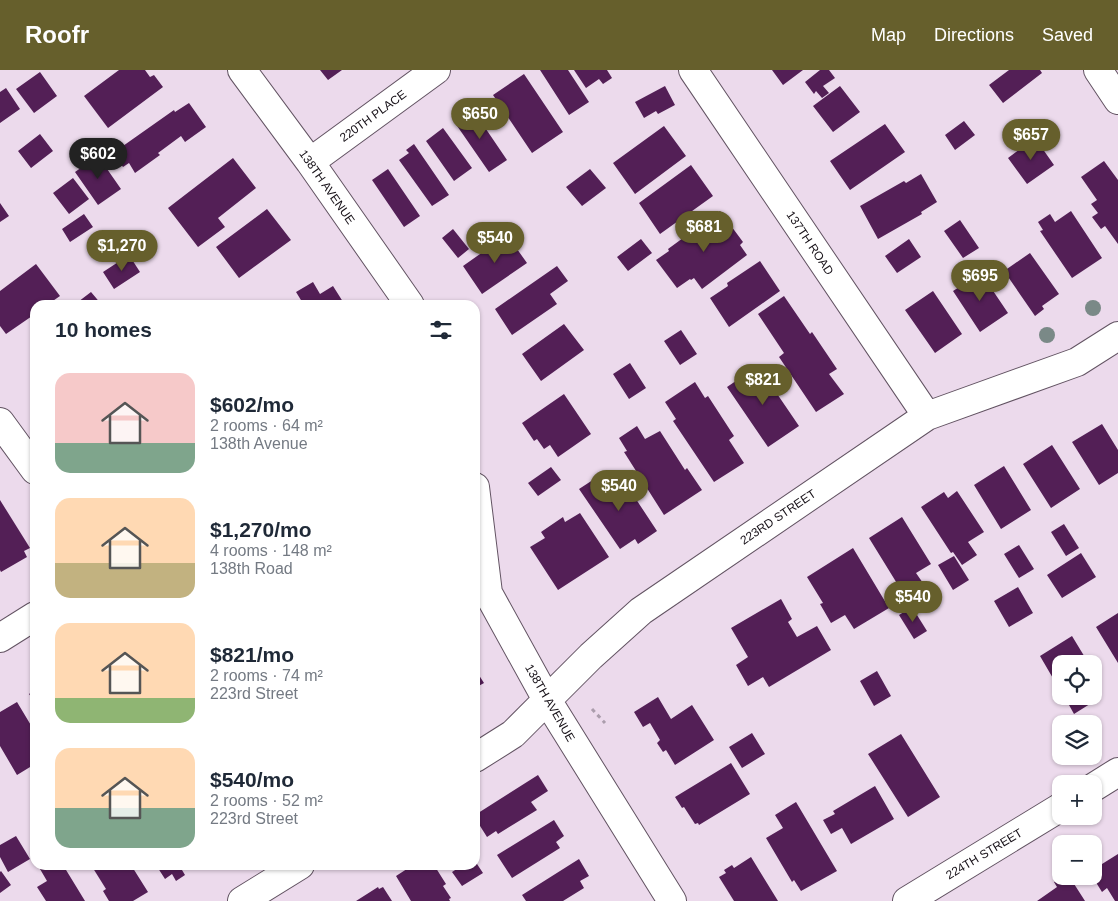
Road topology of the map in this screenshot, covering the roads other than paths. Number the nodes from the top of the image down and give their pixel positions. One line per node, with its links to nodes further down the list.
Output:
1 (242, 70): 6 (street, 138TH AVENUE)
2 (436, 70): 6 (street, 220TH PLACE)
3 (693, 70): 9 (street, 137TH ROAD)
4 (1098, 70): 5 (street)
5 (1118, 100)
6 (310, 162): 7 (street, 138TH AVENUE)
7 (407, 300)
8 (1118, 336): 9 (street, 223RD STREET)
9 (927, 416): 15 (street, 223RD STREET)
10 (0, 422): 11 (street)
11 (30, 463)
12 (480, 528): 15 (street, 138TH AVENUE)
13 (30, 619): 14 (street)
14 (0, 638)
15 (547, 700): 16 (street, 223RD STREET); 22 (street, 138TH AVENUE)
16 (480, 755)
17 (1118, 772): 18 (street)
18 (1102, 782)
19 (1052, 813): 23 (street, 224TH STREET)
20 (292, 870): 21 (street)
21 (242, 901)
22 (672, 901)
23 (908, 901)

